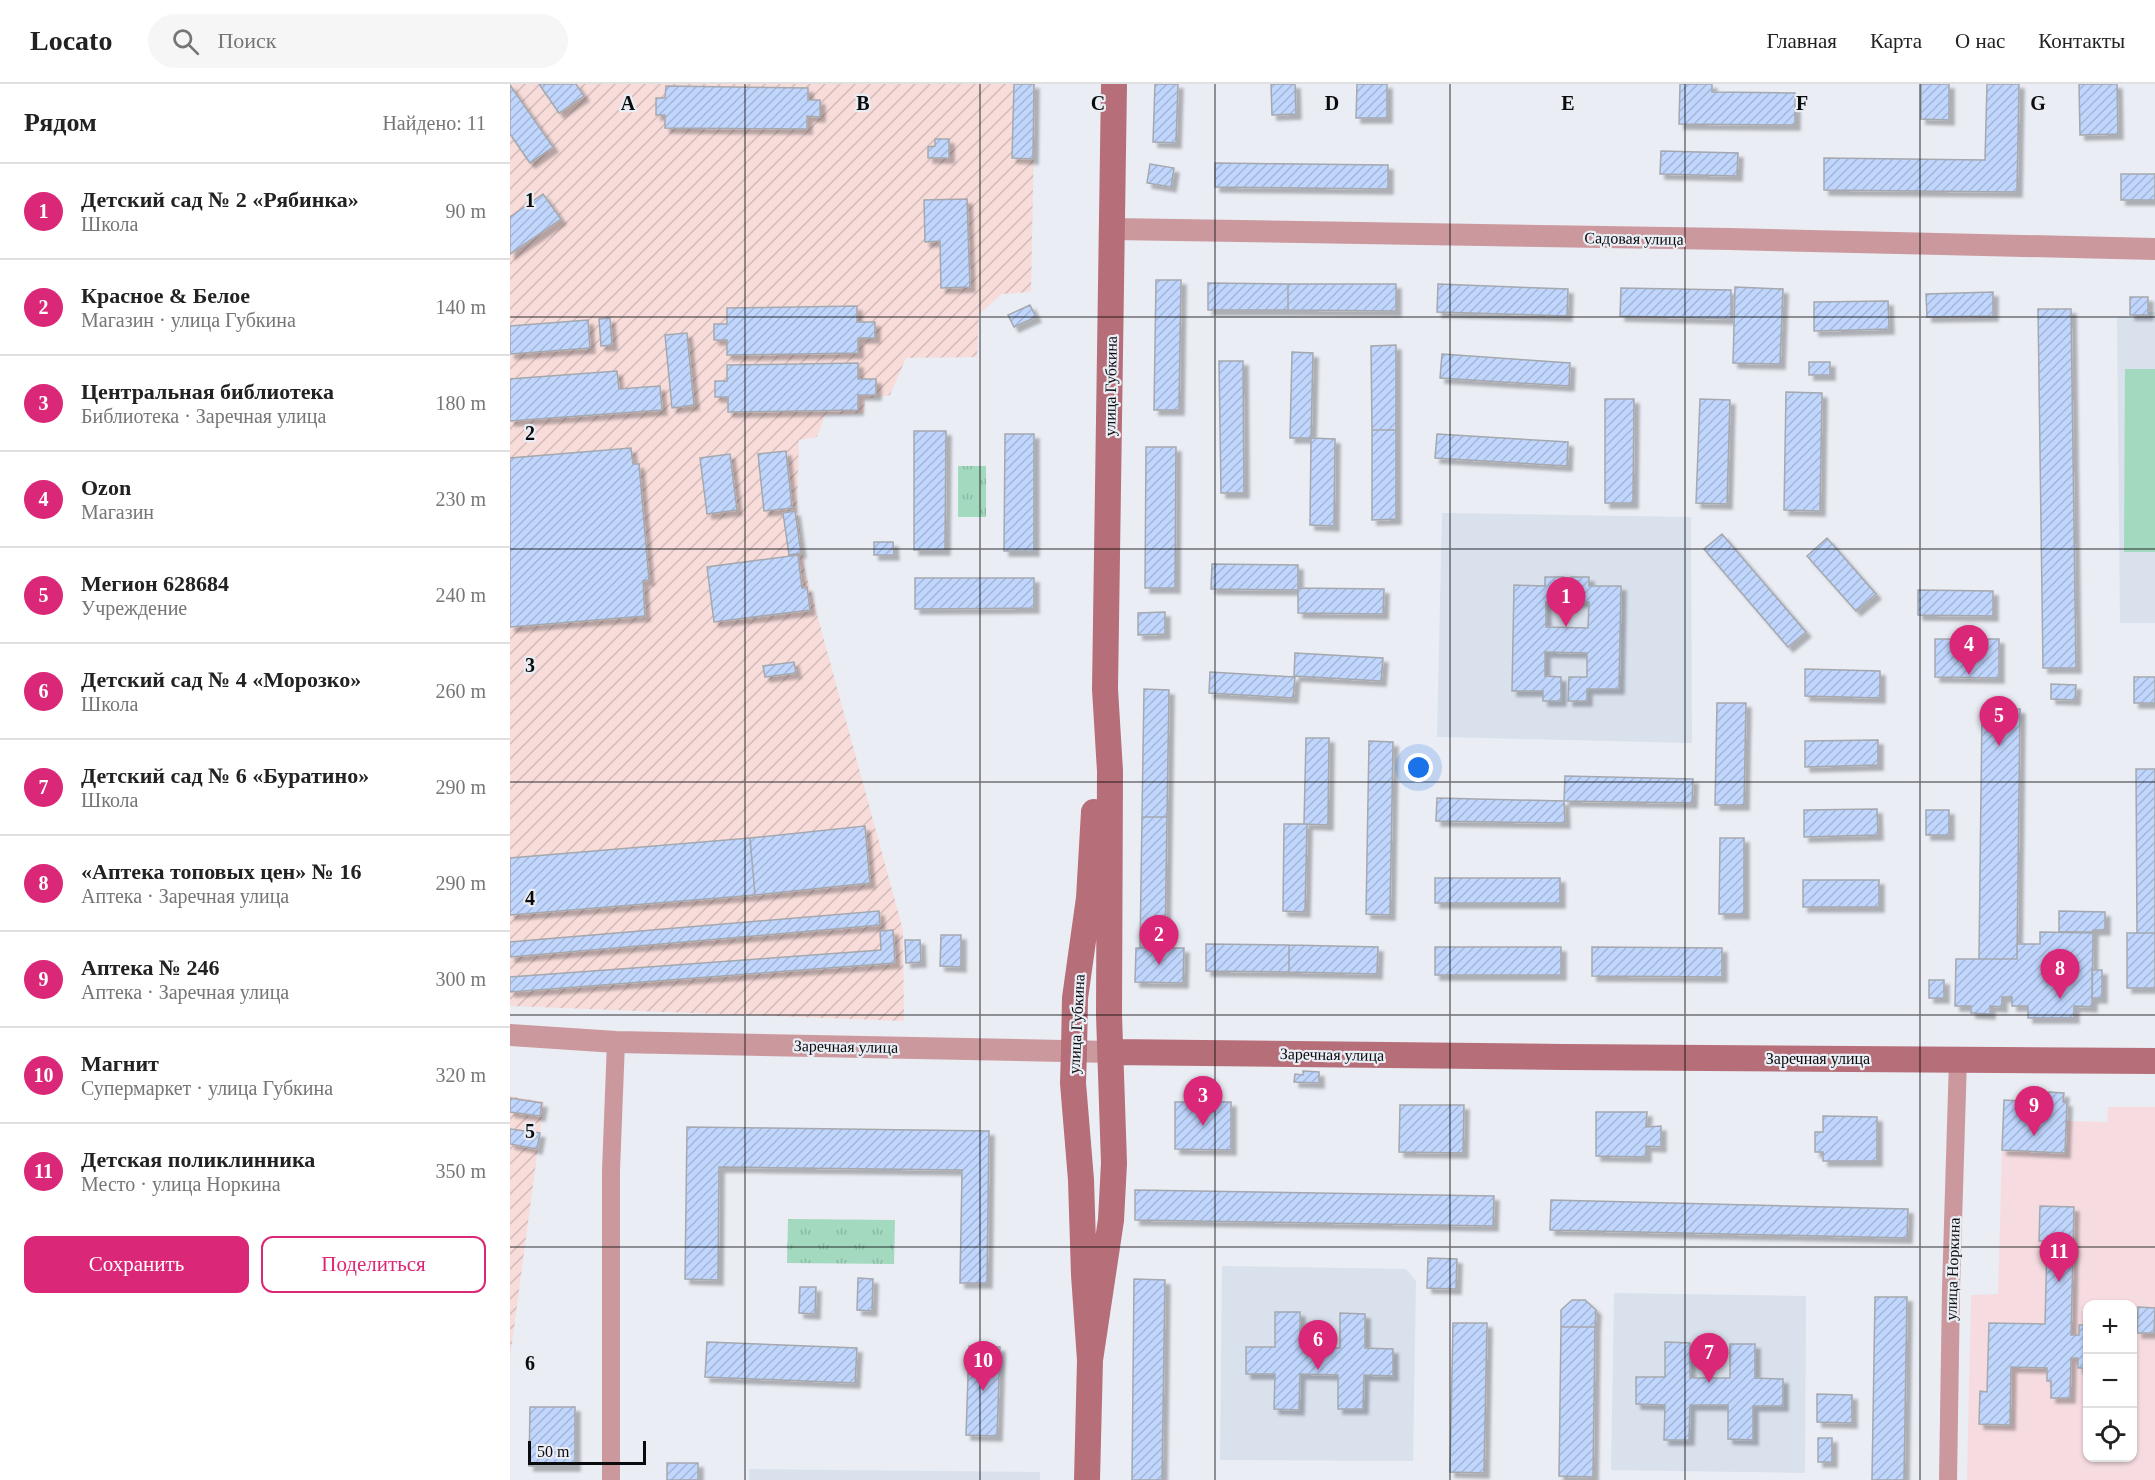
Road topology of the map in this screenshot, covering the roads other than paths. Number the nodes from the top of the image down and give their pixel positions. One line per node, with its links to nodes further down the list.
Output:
1 (1114, 84): 2 (main road, улица Губкина)
2 (1112, 230): 3 (street, Садовая улица); 4 (main road, улица Губкина)
3 (2155, 249)
4 (1105, 689): 7 (main road, улица Губкина); 8 (main road, улица Губкина)
5 (510, 1035): 6 (street, Заречная улица)
6 (616, 1042): 7 (street, Заречная улица); 12 (street)
7 (1074, 1051): 8 (street, Заречная улица); 11 (main road, улица Губкина)
8 (1111, 1052): 9 (main road, Заречная улица); 11 (main road, улица Губкина)
9 (1958, 1059): 10 (main road, Заречная улица); 14 (street, улица Норкина)
10 (2155, 1061)
11 (1090, 1360): 13 (main road, улица Губкина)
12 (612, 1480)
13 (1087, 1480)
14 (1948, 1480)

